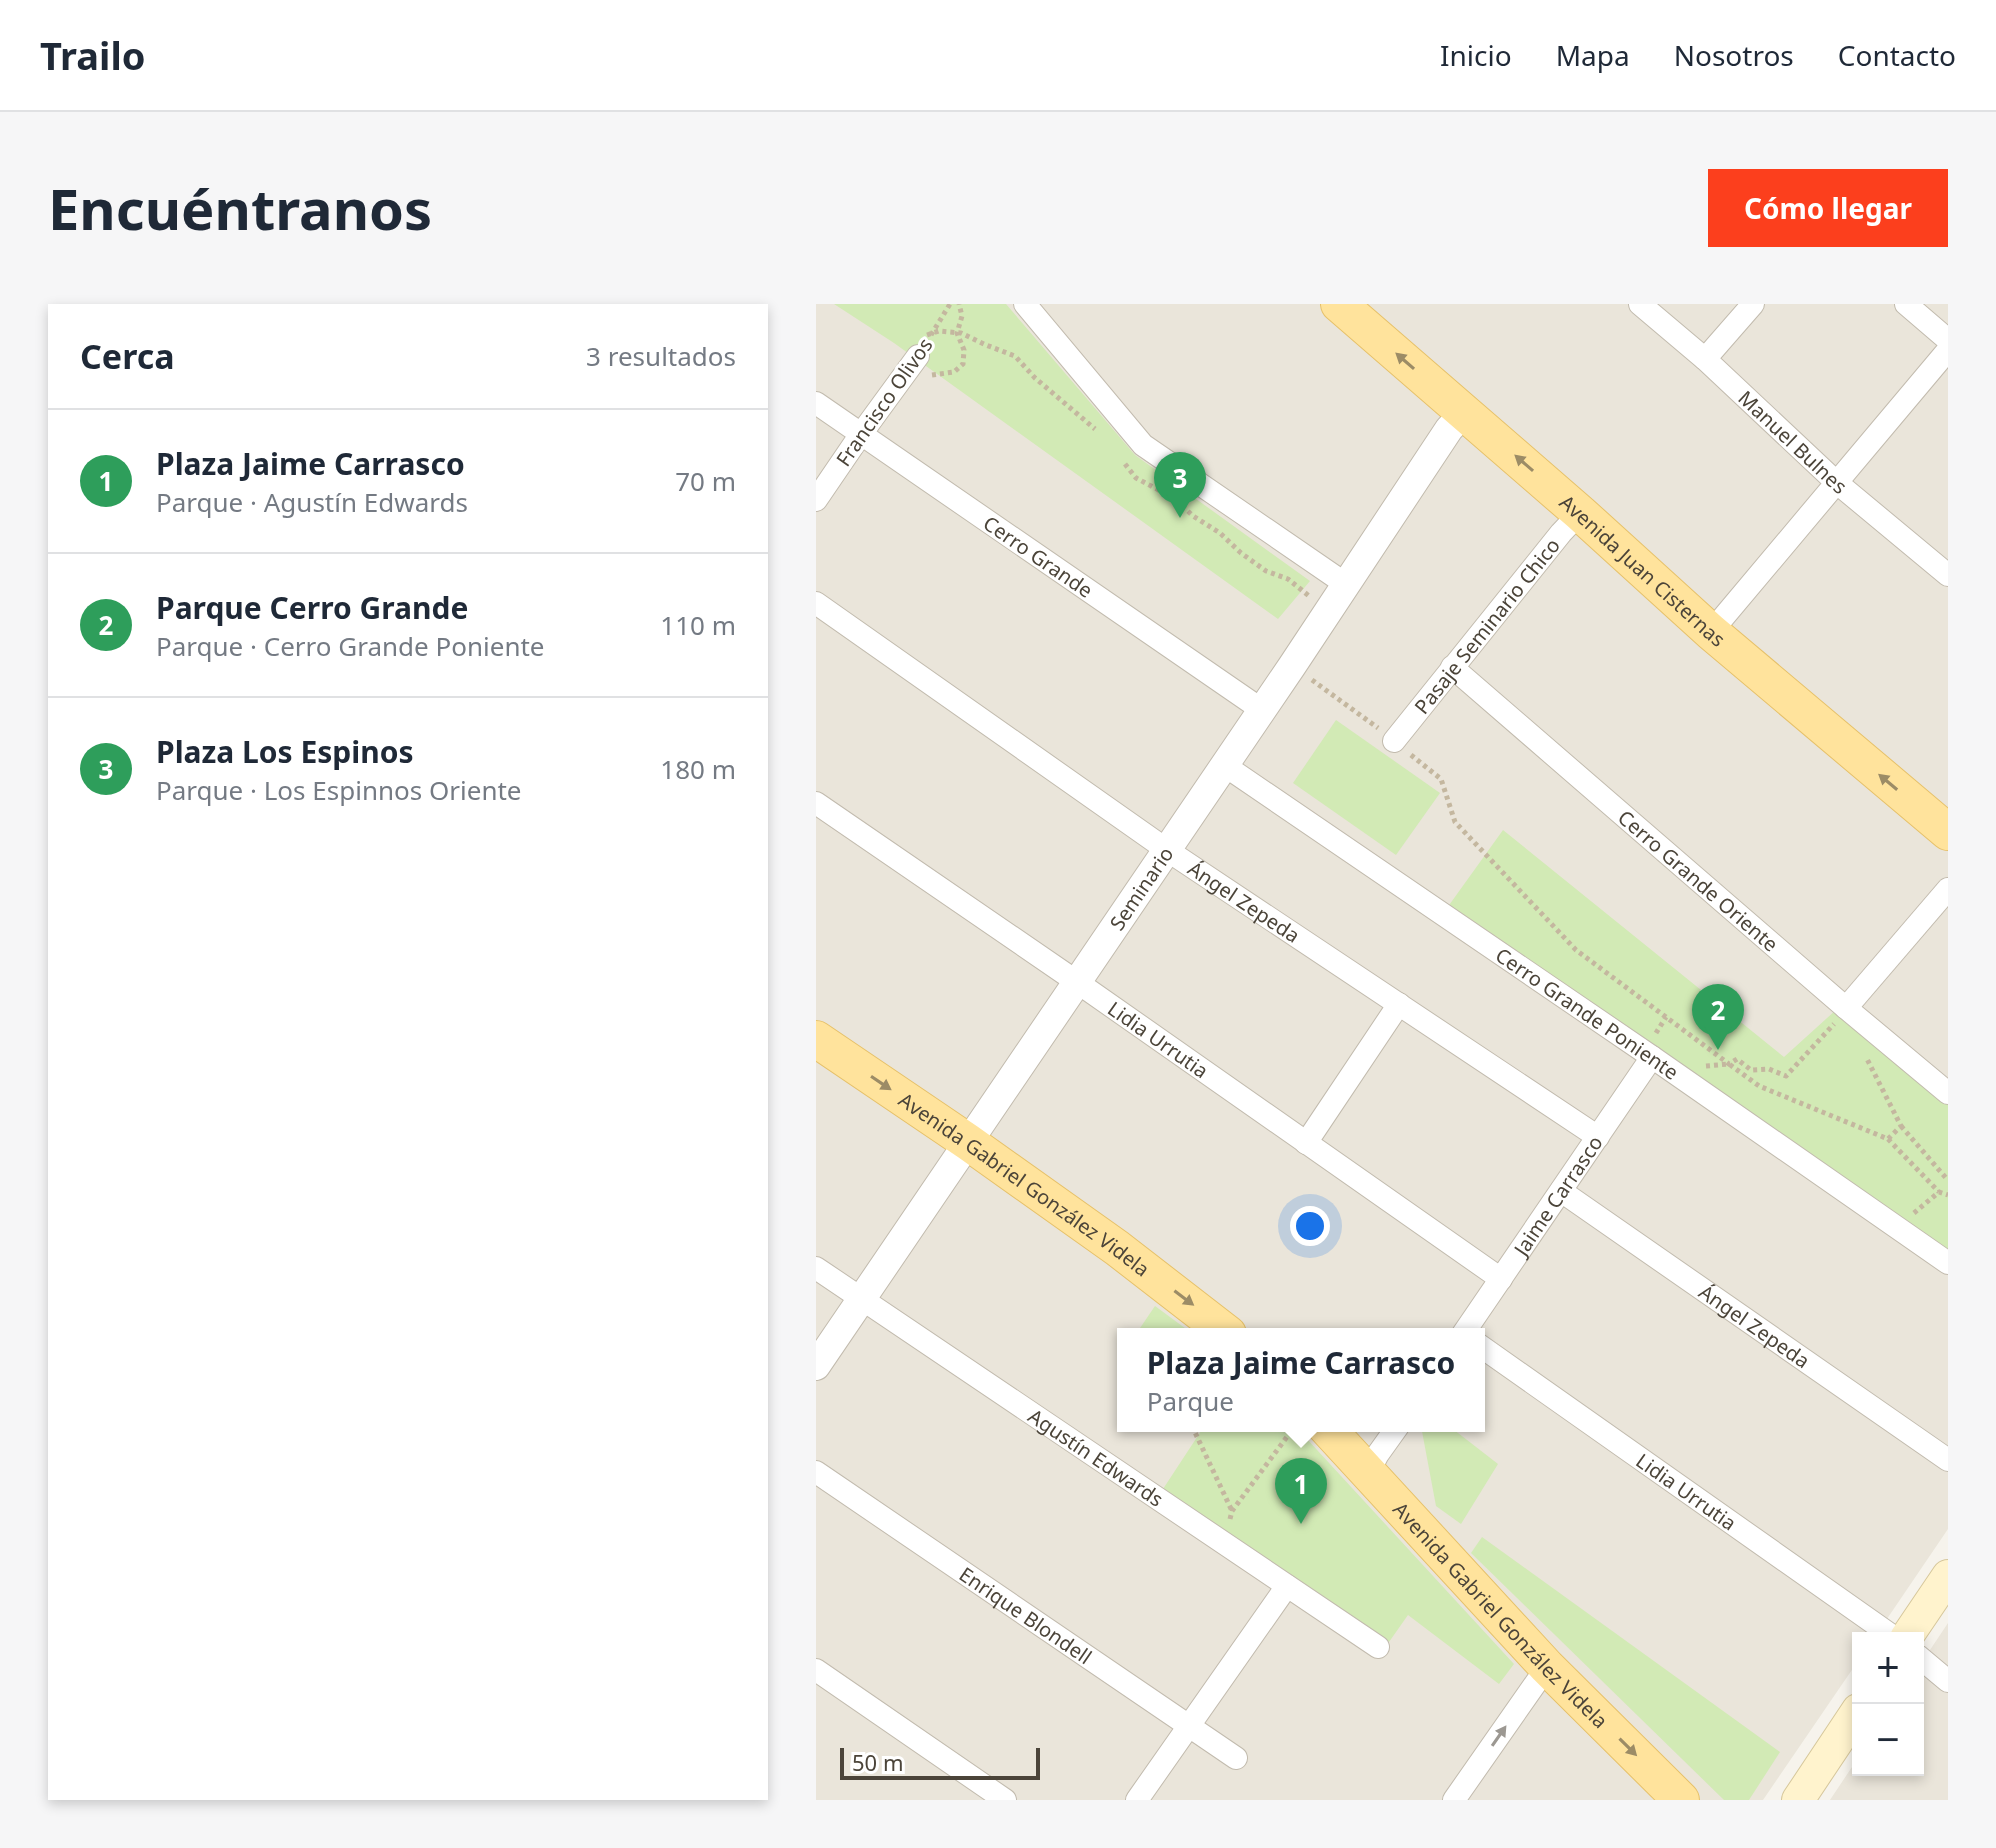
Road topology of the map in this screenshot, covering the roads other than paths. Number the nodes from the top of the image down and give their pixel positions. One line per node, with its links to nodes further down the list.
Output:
1 (1025, 304): 17 (street)
2 (1339, 304): 11 (main road, Avenida Juan Cisternas, one-way to 2)
3 (1640, 304): 9 (street, Manuel Bulnes)
4 (1753, 304): 9 (street)
5 (1906, 304): 6 (street)
6 (1948, 340)
7 (1948, 350): 13 (street)
8 (918, 356): 12 (street, Francisco Olivos)
9 (1705, 359): 13 (street, Manuel Bulnes)
10 (816, 403): 12 (street, Cerro Grande)
11 (1465, 412): 15 (main road, Avenida Juan Cisternas, one-way to 11); 17 (street, Seminario)
12 (861, 434): 14 (street, Francisco Olivos); 21 (street, Cerro Grande)
13 (1836, 482): 16 (street, Manuel Bulnes); 19 (street)
14 (816, 500)
15 (1580, 513): 19 (main road, Avenida Juan Cisternas); 20 (street, Pasaje Seminario Chico)
16 (1948, 575)
17 (1347, 585): 21 (street, Seminario)
18 (816, 603): 26 (street, Ángel Zepeda)
19 (1711, 632): 25 (main road, Avenida Juan Cisternas, one-way to 19)
20 (1452, 667): 22 (street, Pasaje Seminario Chico); 30 (street, Cerro Grande Oriente)
21 (1262, 710): 23 (street, Seminario)
22 (1394, 741)
23 (1224, 765): 26 (street, Seminario); 32 (street, Cerro Grande Poniente)
24 (816, 803): 28 (street, Lidia Urrutia)
25 (1948, 832)
26 (1167, 850): 28 (street, Seminario); 29 (street, Ángel Zepeda)
27 (1948, 889): 30 (street)
28 (1077, 982): 35 (street, Seminario); 36 (street, Lidia Urrutia)
29 (1399, 1004): 34 (street, Ángel Zepeda); 36 (street)
30 (1846, 1008): 33 (street, Cerro Grande Oriente)
31 (816, 1039): 35 (main road, Avenida Gabriel González Videla, one-way to 35)
32 (1652, 1057): 34 (street, Jaime Carrasco); 38 (street, Cerro Grande Poniente)
33 (1948, 1093)
34 (1598, 1137): 37 (street, Jaime Carrasco)
35 (968, 1142): 41 (street, Seminario); 42 (main road, Avenida Gabriel González Videla, one-way to 42)
36 (1306, 1143): 40 (street, Lidia Urrutia)
37 (1561, 1191): 40 (street, Jaime Carrasco); 48 (street, Ángel Zepeda)
38 (1948, 1263)
39 (816, 1268): 41 (street, Agustín Edwards)
40 (1501, 1279): 43 (street, Jaime Carrasco)
41 (862, 1299): 45 (street, Seminario); 52 (street, Agustín Edwards)
42 (1220, 1328)
43 (1468, 1328)
44 (1485, 1349): 53 (street, Lidia Urrutia)
45 (816, 1366)
46 (1330, 1432): 50 (main road, Avenida Gabriel González Videla)
47 (1394, 1432): 50 (street)
48 (1948, 1460)
49 (816, 1472): 61 (street, Enrique Blondell)
50 (1368, 1473): 57 (main road, Avenida Gabriel González Videla)
51 (1948, 1576): 54 (main road)
52 (1287, 1586): 55 (street, Agustín Edwards); 61 (street)
53 (1886, 1632)
54 (1910, 1632)
55 (1378, 1647)
56 (1924, 1661): 59 (street)
57 (1547, 1667): 65 (street, one-way to 57); 66 (main road, Avenida Gabriel González Videla, one-way to 66)
58 (816, 1670): 63 (street)
59 (1948, 1681)
60 (1852, 1719): 67 (main road)
61 (1189, 1726): 62 (street, Enrique Blondell); 64 (street)
62 (1236, 1758)
63 (1005, 1800)
64 (1137, 1800)
65 (1454, 1800)
66 (1681, 1800)
67 (1798, 1800)

